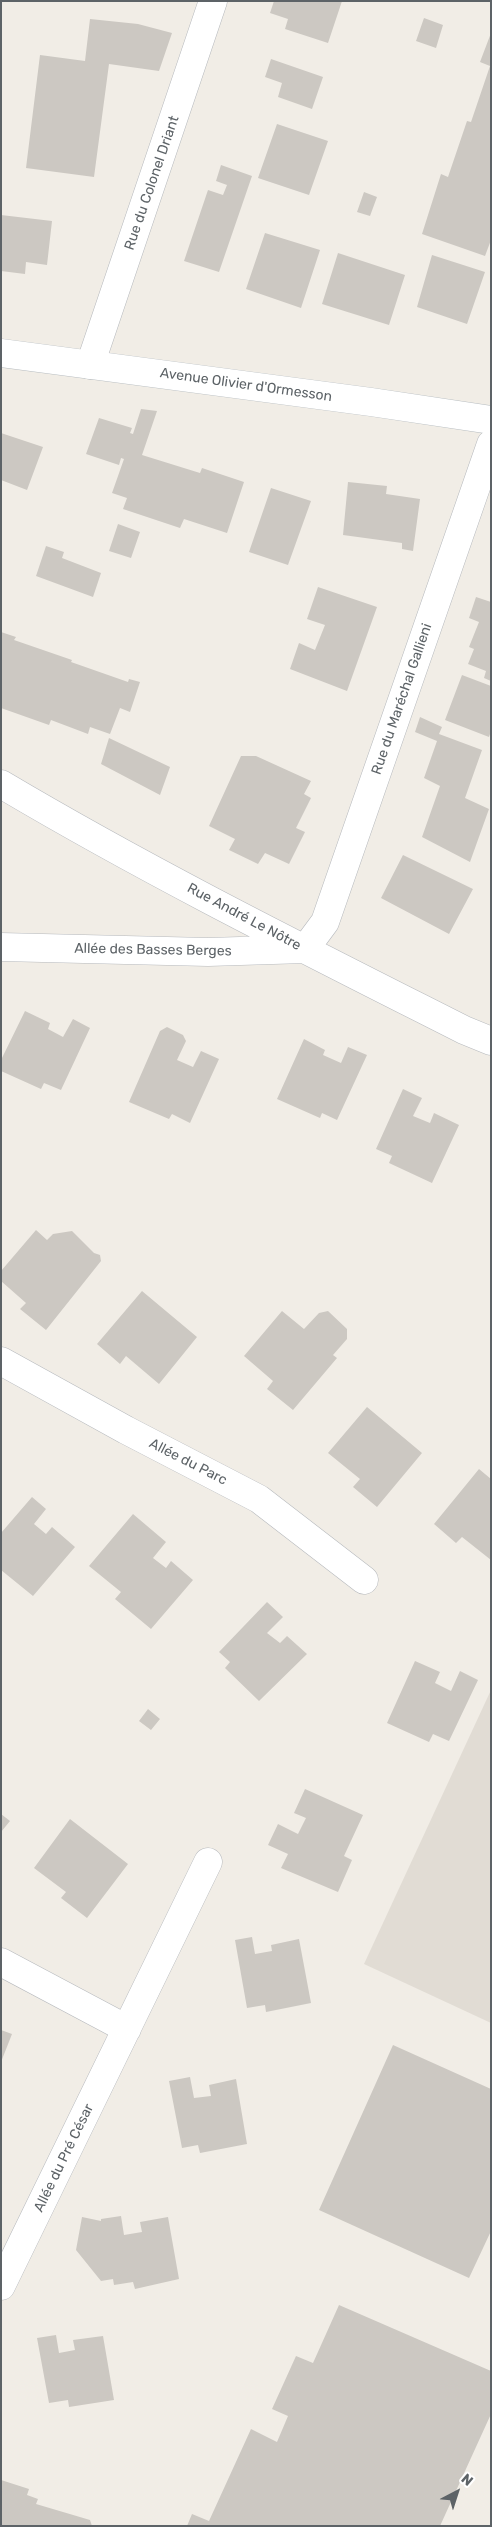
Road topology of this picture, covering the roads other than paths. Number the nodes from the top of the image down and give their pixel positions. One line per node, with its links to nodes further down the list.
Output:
1 (214, 1): 3 (street, Rue du Colonel Driant)
2 (1, 353): 3 (street, Avenue Olivier d'Ormesson)
3 (90, 365): 4 (street, Avenue Olivier d'Ormesson)
4 (491, 420)
5 (491, 444): 8 (street, Rue du Maréchal Gallieni)
6 (1, 784): 8 (street, Rue André Le Nôtre)
7 (1, 947): 8 (street, Allée des Basses Berges)
8 (306, 950): 9 (street, Rue André Le Nôtre)
9 (491, 1041)
10 (1, 1361): 11 (street, Allée du Parc)
11 (364, 1580)
12 (208, 1862): 14 (street, Allée du Pré César)
13 (1, 1962): 14 (street)
14 (127, 2029): 15 (street, Allée du Pré César)
15 (1, 2286)

